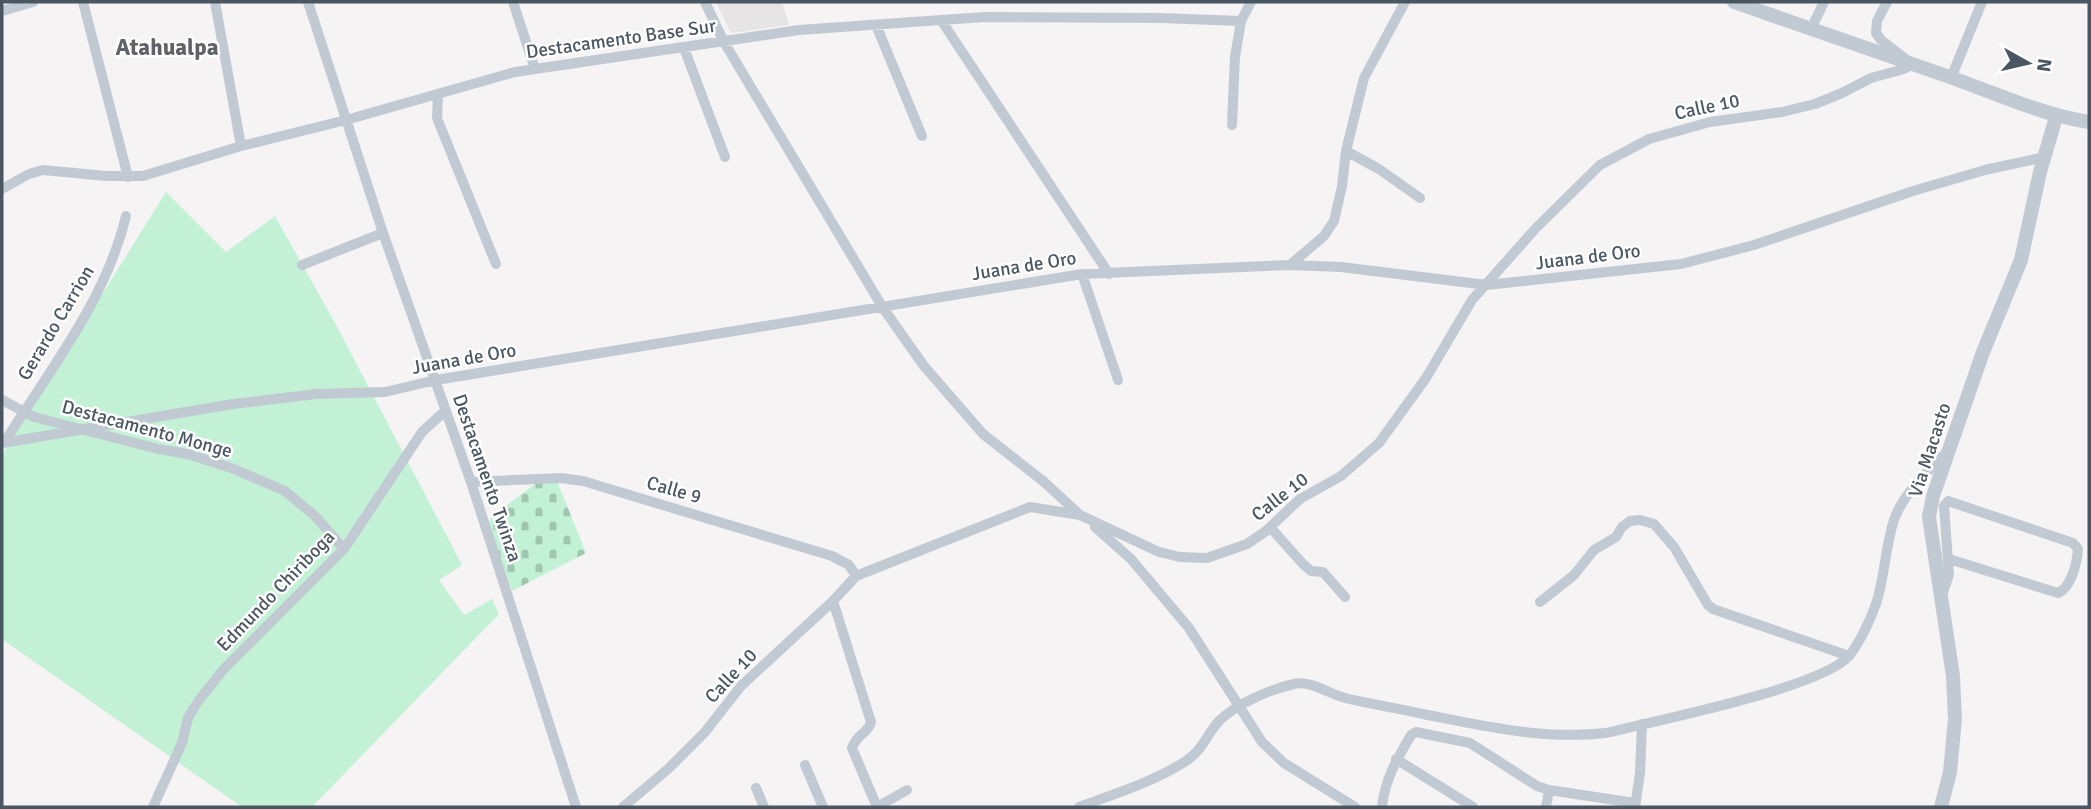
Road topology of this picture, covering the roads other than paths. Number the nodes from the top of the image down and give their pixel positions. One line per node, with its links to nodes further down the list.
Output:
1 (33, 2): 13 (street)
2 (83, 2): 33 (street)
3 (215, 2): 29 (street)
4 (308, 2): 25 (street, Destacamento Twinza)
5 (513, 2): 21 (street)
6 (705, 2): 18 (street)
7 (1251, 2): 15 (street)
8 (1405, 2): 30 (street)
9 (1734, 2): 17 (street)
10 (1824, 2): 17 (street)
11 (1887, 2): 20 (street)
12 (1982, 2): 22 (street)
13 (2, 11)
14 (941, 20): 15 (street, Destacamento Base Sur); 16 (street, Destacamento Base Sur); 42 (street)
15 (1241, 21): 27 (street)
16 (876, 25): 18 (street, Destacamento Base Sur); 28 (street)
17 (1811, 29): 20 (street)
18 (724, 42): 19 (street, Destacamento Base Sur); 44 (street)
19 (684, 48): 21 (street, Destacamento Base Sur); 32 (street)
20 (1912, 64): 22 (street); 43 (street, Calle 10)
21 (535, 69): 23 (street, Destacamento Base Sur)
22 (1951, 78): 24 (street)
23 (438, 94): 25 (street, Destacamento Base Sur); 38 (street)
24 (2056, 117): 26 (street); 31 (street, Via Macasto)
25 (346, 120): 29 (street, Destacamento Base Sur); 37 (street, Destacamento Twinza)
26 (2089, 122)
27 (1232, 125)
28 (922, 136)
29 (241, 146): 33 (street, Destacamento Base Sur)
30 (1346, 151): 35 (street); 40 (street)
31 (2045, 157): 43 (street, Juana de Oro); 52 (street, Via Macasto)
32 (725, 158)
33 (128, 177): 34 (street, Destacamento Base Sur)
34 (2, 189)
35 (1420, 198)
36 (126, 216): 49 (street, Gerardo Carrion)
37 (383, 233): 39 (street); 45 (street, Destacamento Twinza)
38 (496, 264)
39 (302, 265)
40 (1290, 265): 42 (street, Juana de Oro); 43 (street, Juana de Oro)
41 (1082, 274): 42 (street, Juana de Oro); 44 (street, Juana de Oro); 46 (street)
42 (1109, 274)
43 (1487, 285): 55 (street, Calle 10)
44 (883, 308): 45 (street, Juana de Oro); 54 (street)
45 (436, 380): 48 (street, Destacamento Twinza); 50 (street, Juana de Oro)
46 (1118, 380)
47 (2, 400): 49 (street, Destacamento Monge)
48 (445, 411): 53 (street, Destacamento Twinza); 56 (street, Edmundo Chiriboga)
49 (23, 412): 50 (street, Destacamento Monge); 51 (street, Gerardo Carrion)
50 (82, 429): 51 (street, Juana de Oro); 56 (street, Destacamento Monge)
51 (3, 443)
52 (1948, 451): 59 (street, Via Macasto); 63 (street)
53 (471, 482): 58 (street, Calle 9); 73 (street, Destacamento Twinza)
54 (1080, 515): 55 (street, Calle 10); 58 (street, Calle 10); 64 (street)
55 (1270, 527): 60 (street)
56 (344, 549): 72 (street, Edmundo Chiriboga)
57 (1948, 559): 57 (street); 59 (street)
58 (856, 576): 61 (street, Calle 10)
59 (1942, 596): 83 (street, Via Macasto)
60 (1345, 597)
61 (833, 601): 74 (street, Calle 10); 77 (street)
62 (1540, 602): 63 (street)
63 (1849, 656): 65 (street)
64 (1238, 705): 65 (street); 78 (street); 79 (street)
65 (1642, 724): 71 (street)
66 (1396, 759): 70 (street); 80 (street); 81 (street)
67 (805, 765): 76 (street)
68 (755, 788): 75 (street)
69 (907, 790): 77 (street)
70 (1549, 790): 71 (street); 82 (street)
71 (1635, 805)
72 (153, 807)
73 (576, 807)
74 (623, 807)
75 (764, 807)
76 (823, 807)
77 (877, 807)
78 (1079, 807)
79 (1355, 807)
80 (1382, 807)
81 (1474, 807)
82 (1546, 807)
83 (1941, 807)

